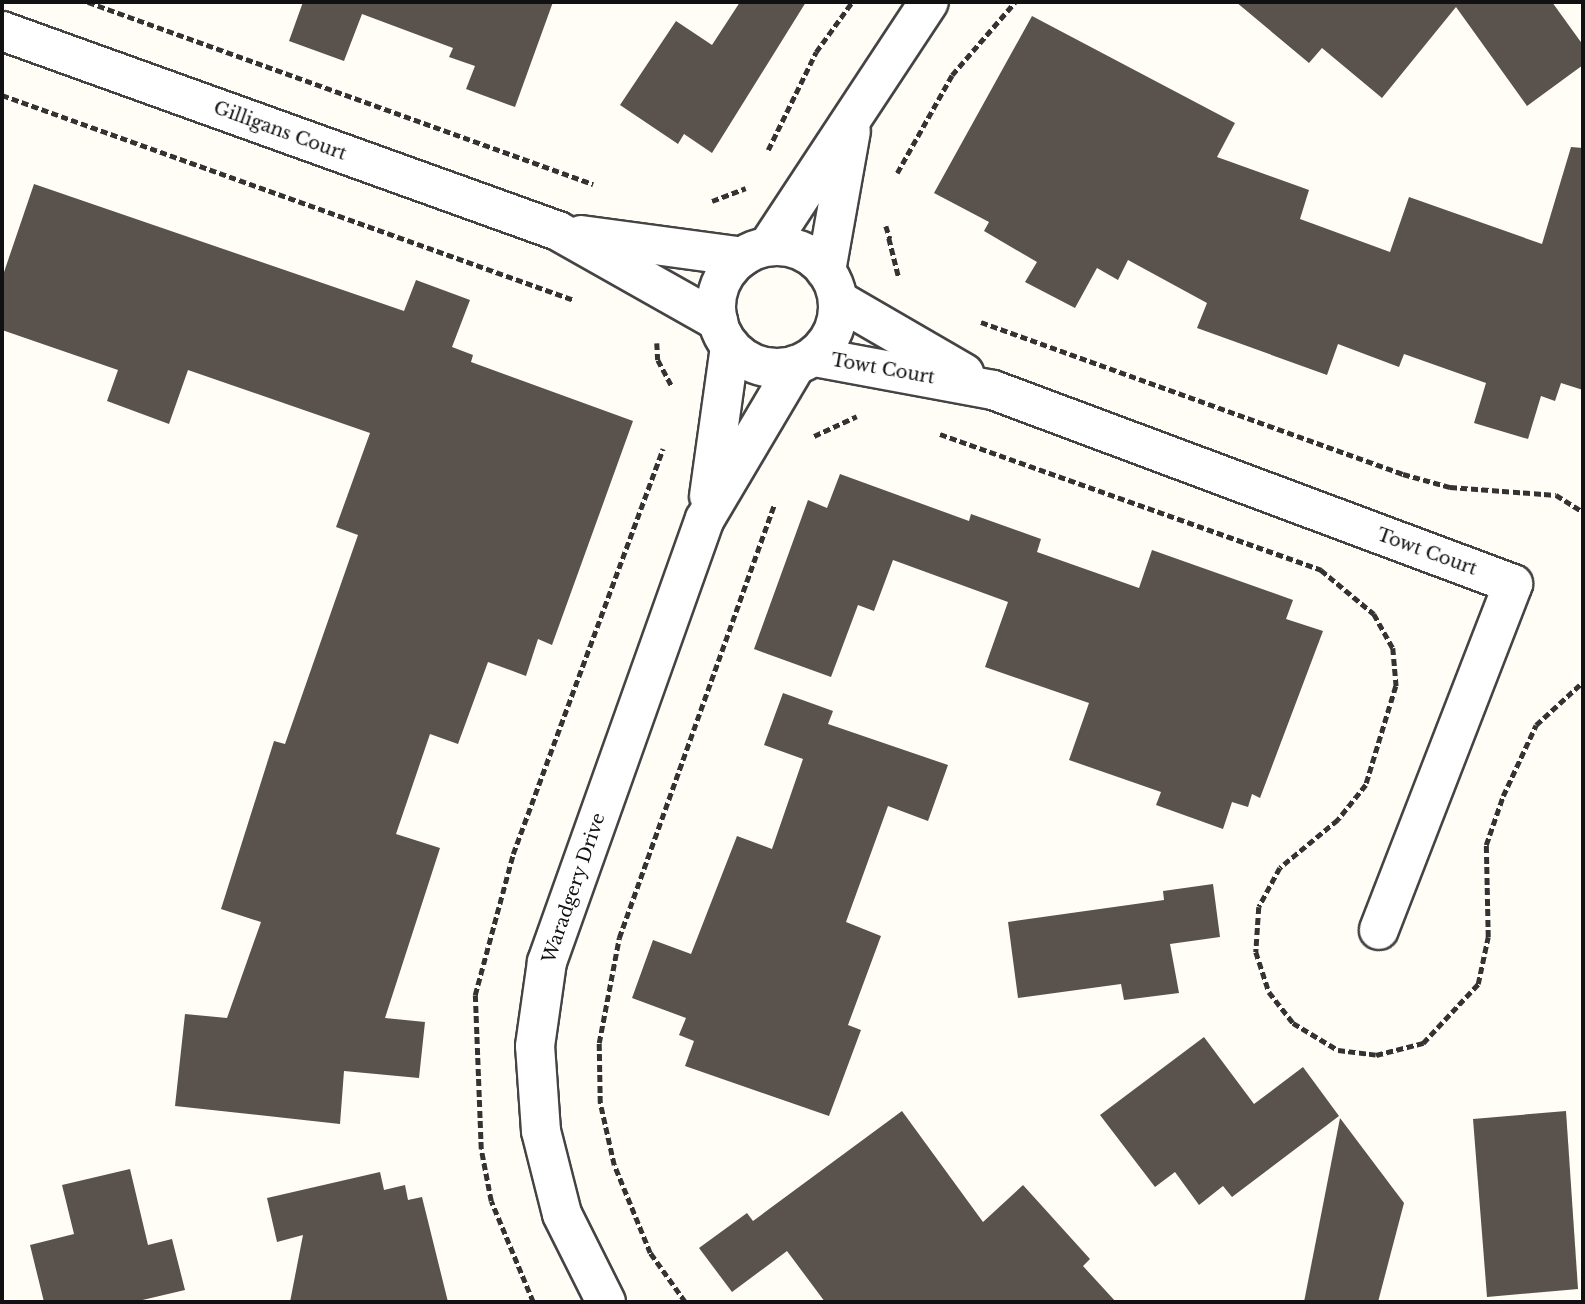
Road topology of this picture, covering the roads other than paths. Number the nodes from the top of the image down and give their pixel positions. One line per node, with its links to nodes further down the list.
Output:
1 (929, 2): 3 (street)
2 (2, 31): 4 (street, Gilligans Court)
3 (853, 118): 5 (street); 6 (street)
4 (558, 232): 5 (street, Gilligans Court); 7 (street, Gilligans Court)
5 (755, 251): 6 (street); 7 (street)
6 (832, 286): 8 (street); 9 (street, Towt Court)
7 (724, 334): 8 (street); 10 (street, Waradgery Drive)
8 (806, 361): 9 (street, Towt Court); 10 (street, Waradgery Drive)
9 (993, 390): 11 (street, Towt Court)
10 (705, 519): 12 (street, Waradgery Drive)
11 (1379, 930)
12 (606, 1302)

